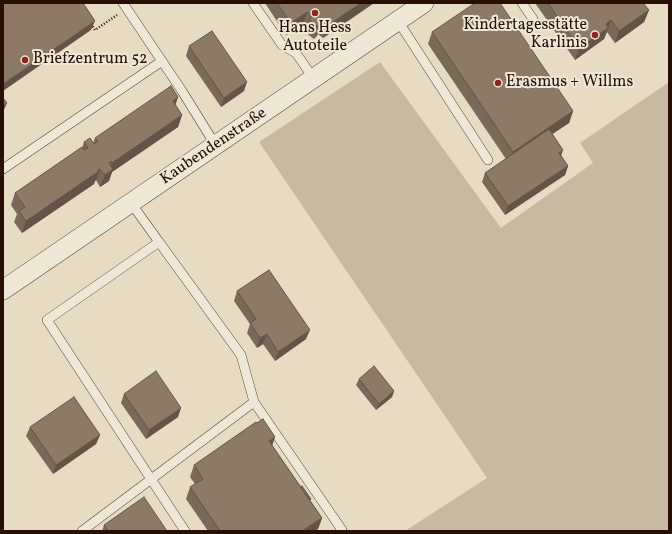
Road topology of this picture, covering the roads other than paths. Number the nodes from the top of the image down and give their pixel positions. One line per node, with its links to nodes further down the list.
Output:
1 (253, 3): 8 (lane)
2 (424, 3): 6 (street, Kaubendenstraße)
3 (522, 3): 5 (lane)
4 (125, 6): 7 (lane)
5 (533, 19)
6 (398, 21): 8 (street, Kaubendenstraße); 10 (lane)
7 (162, 61): 9 (lane); 11 (lane)
8 (314, 79): 9 (street, Kaubendenstraße)
9 (216, 146): 12 (street, Kaubendenstraße)
10 (488, 160)
11 (3, 169)
12 (131, 203): 13 (lane); 14 (street, Kaubendenstraße)
13 (159, 242): 15 (lane); 16 (lane)
14 (3, 290)
15 (254, 402): 16 (lane); 19 (lane)
16 (152, 479): 17 (lane); 18 (lane)
17 (82, 531)
18 (185, 531)
19 (340, 531)

